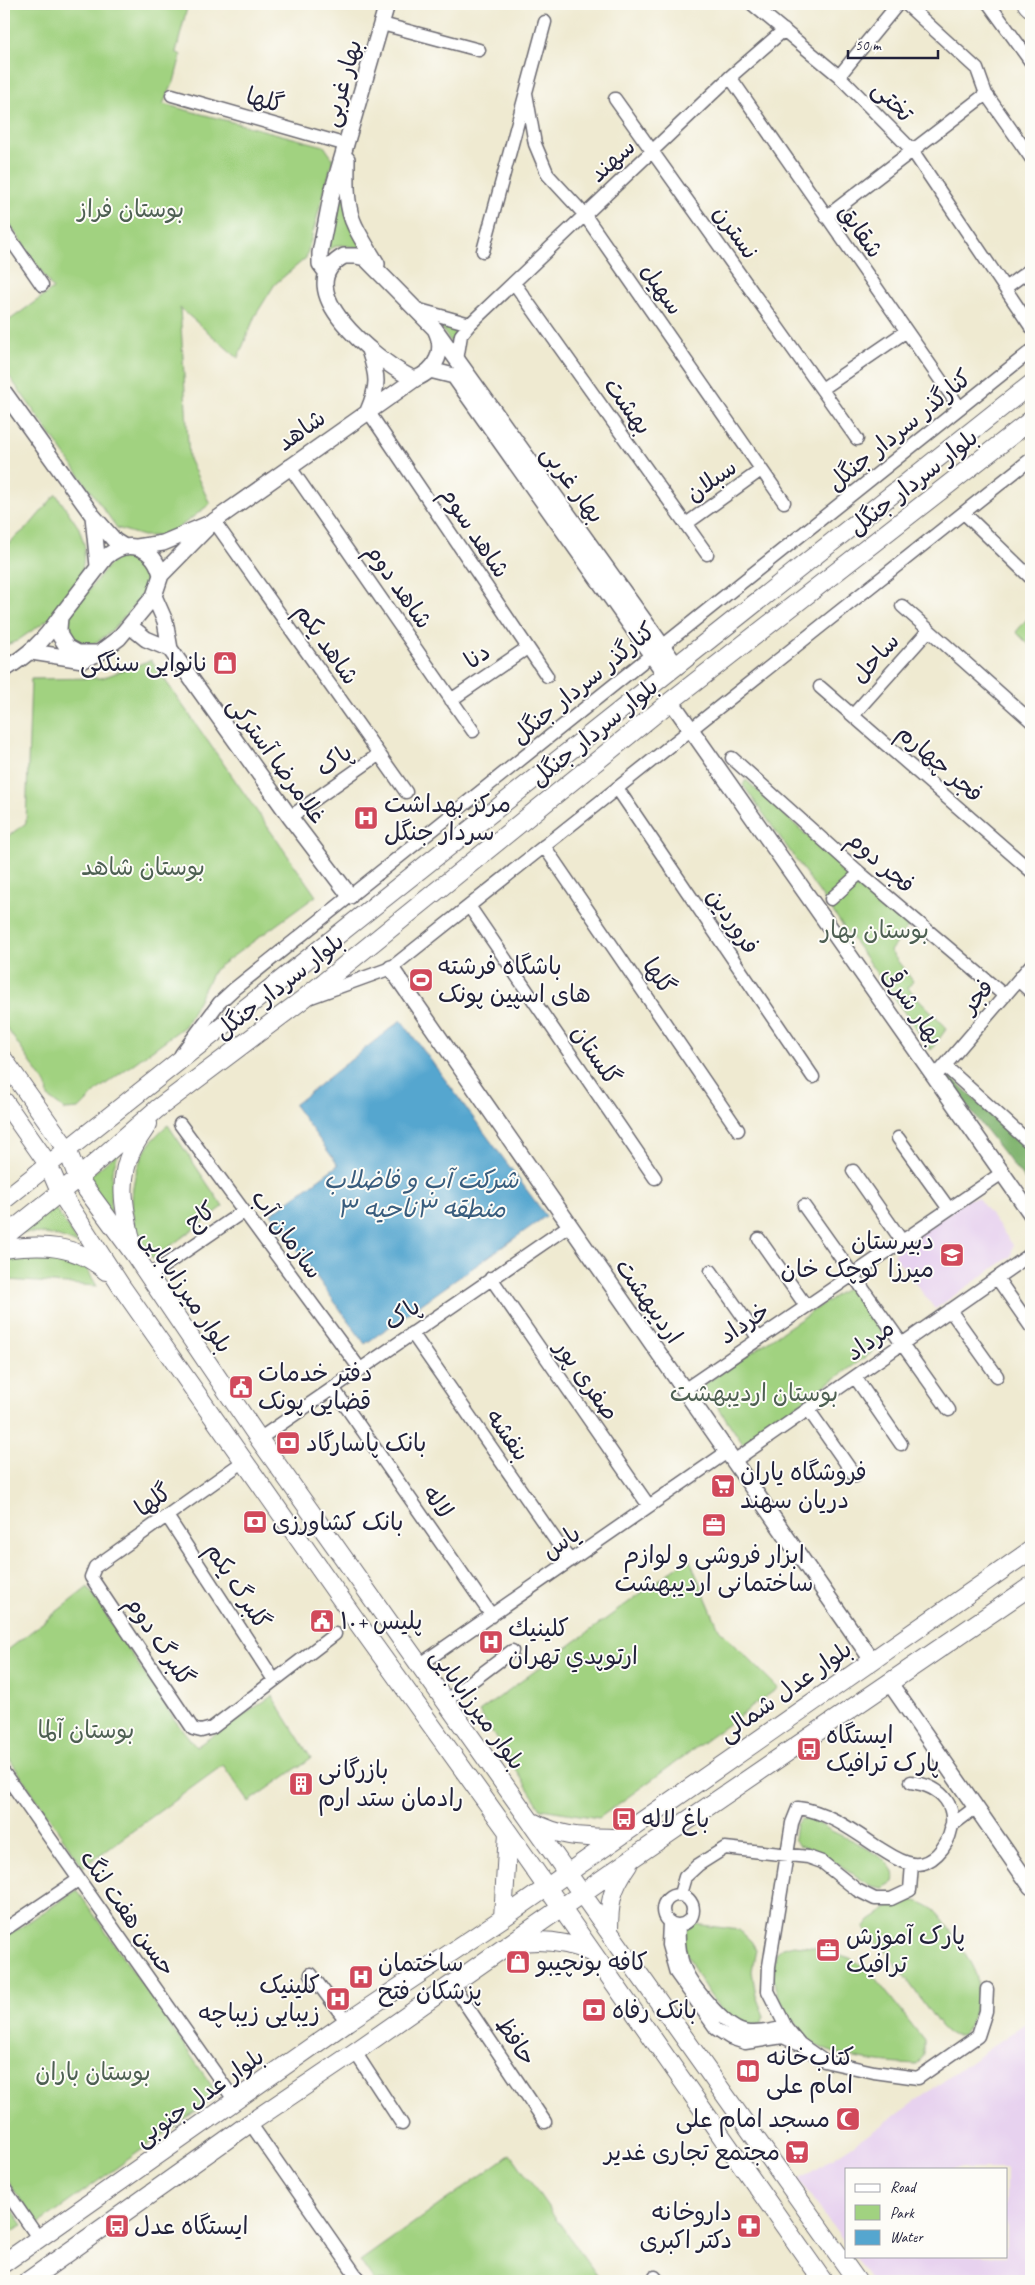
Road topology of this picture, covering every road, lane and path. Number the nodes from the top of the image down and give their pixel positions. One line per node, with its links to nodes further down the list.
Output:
1 (387, 4): 9 (street, بهار غربی)
2 (752, 4): 10 (street, تختی)
3 (898, 4): 13 (street)
4 (906, 4): 16 (street)
5 (989, 4): 12 (street)
6 (1028, 4): 7 (highway)
7 (1031, 7)
8 (545, 22): 15 (street)
9 (382, 24): 11 (street); 19 (street, بهار غربی)
10 (784, 30): 13 (street, تختی); 14 (street, سهند)
11 (479, 50)
12 (1031, 62)
13 (839, 76): 20 (street, تختی)
14 (730, 77): 21 (street, سهند); 24 (street, شقایق)
15 (526, 93): 23 (street, سهیل); 26 (street)
16 (986, 94): 20 (street); 22 (street)
17 (172, 95): 19 (street, گلها)
18 (616, 99): 21 (street, نسترن)
19 (347, 146): 28 (street, بهار غربی); 29 (street)
20 (912, 150): 24 (street); 32 (street, تختی)
21 (653, 151): 23 (street, سهند); 44 (street, نسترن)
22 (1031, 158)
23 (584, 214): 30 (street, سهند); 52 (street, سهیل)
24 (826, 217): 37 (street, شقایق)
25 (4, 230): 31 (street)
26 (482, 251)
27 (1031, 269): 32 (street)
28 (326, 272): 29 (street); 38 (street, بهار غربی)
29 (384, 275): 33 (street, بهار غربی)
30 (514, 283): 34 (street, سهند); 57 (street, بهشت)
31 (42, 284)
32 (1005, 288): 35 (street, تختی)
33 (416, 309): 34 (street); 36 (street, بهار غربی)
34 (470, 324): 40 (street)
35 (1031, 327)
36 (435, 329): 40 (street, بهار غربی); 41 (street)
37 (905, 332): 44 (street); 46 (street, شقایق)
38 (370, 350): 42 (street); 47 (street)
39 (1031, 351): 46 (street, کنارگذر سردار جنگل)
40 (457, 360): 70 (street, بهار غربی)
41 (430, 370): 42 (street, شاهد); 70 (street, بهار غربی)
42 (415, 378): 47 (street, شاهد)
43 (1031, 384): 74 (main road, بلوار سردار جنگل)
44 (822, 389): 49 (street, نسترن)
45 (4, 392): 55 (street)
46 (960, 408): 70 (street, کنارگذر سردار جنگل)
47 (368, 411): 51 (street, شاهد); 68 (street, شاهد سوم)
48 (1031, 420): 78 (main road, بلوار سردار جنگل)
49 (857, 439)
50 (1031, 459): 54 (street)
51 (289, 466): 56 (street, شاهد); 77 (street, شاهد دوم)
52 (761, 470): 53 (street, سهیل); 57 (street, سبلان)
53 (784, 502)
54 (964, 512): 62 (street); 81 (street)
55 (93, 516): 58 (street); 60 (street)
56 (214, 521): 58 (street, شاهد); 61 (street, شاهد); 83 (street, شاهد یکم)
57 (686, 524): 59 (street, بهشت)
58 (130, 547): 60 (street); 61 (street)
59 (707, 554)
60 (98, 566): 65 (street)
61 (161, 576): 63 (street)
62 (1031, 578)
63 (154, 596): 66 (street); 69 (street)
64 (902, 606): 67 (street)
65 (60, 617): 71 (street); 72 (street)
66 (130, 626): 69 (street); 72 (street)
67 (929, 630): 79 (street, ساحل); 80 (street)
68 (528, 648): 75 (street, شاهد سوم); 77 (street, دنا)
69 (170, 649): 87 (street, غلامرضا آسترکی)
70 (657, 650): 74 (street, بهار غربی); 91 (street, کنارگذر سردار جنگل)
71 (32, 652): 72 (street); 73 (street)
72 (99, 653)
73 (4, 670)
74 (671, 670): 101 (main road, بلوار سردار جنگل)
75 (547, 676)
76 (820, 688): 79 (street, فجر چهارم)
77 (451, 700): 82 (street, شاهد دوم)
78 (671, 701): 81 (street, بهار شرقی); 99 (main road, بلوار سردار جنگل)
79 (853, 714): 89 (street, فجر چهارم)
80 (1031, 721)
81 (692, 729): 85 (street); 102 (street, بهار شرقی)
82 (473, 731)
83 (378, 755): 86 (street, شاهد یکم); 87 (street, پاک)
84 (732, 758): 90 (street, فجر دوم)
85 (617, 788): 88 (street); 103 (street, فروردین)
86 (406, 792)
87 (290, 817): 91 (street, غلامرضا آسترکی)
88 (544, 846): 93 (street); 107 (street, گلها)
89 (1031, 871)
90 (860, 872): 92 (street); 98 (street, فجر دوم)
91 (350, 896): 101 (street, کنارگذر سردار جنگل)
92 (831, 899)
93 (469, 906): 95 (street); 115 (street, گلستان)
94 (1031, 965): 96 (street, فجر)
95 (391, 968): 99 (street); 122 (street, اردیبهشت)
96 (1018, 980): 97 (street); 98 (street, فجر)
97 (1031, 992)
98 (1005, 996): 102 (street, فجر)
99 (302, 1000): 105 (main road, بلوار سردار جنگل)
100 (4, 1060): 110 (main road, بلوار میرزابابایی)
101 (175, 1062): 110 (main road, بلوار سردار جنگل)
102 (940, 1072): 109 (street); 113 (street, بهار شرقی)
103 (813, 1077)
104 (4, 1101): 111 (main road, بلوار میرزابابایی)
105 (157, 1109): 114 (main road, بلوار سردار جنگل); 127 (main road)
106 (180, 1124): 121 (street, سازمان آب)
107 (738, 1130)
108 (898, 1138): 120 (street)
109 (1031, 1144)
110 (67, 1149): 111 (main road, بلوار سردار جنگل); 114 (main road, بلوار میرزابابایی)
111 (48, 1164): 116 (main road, بلوار میرزابابایی); 117 (main road, بلوار سردار جنگل)
112 (853, 1171): 125 (street)
113 (1002, 1173): 119 (street, بهار شرقی); 120 (street, خرداد)
114 (78, 1178): 116 (main road, بلوار سردار جنگل); 127 (main road, بلوار میرزابابایی)
115 (655, 1178)
116 (60, 1192): 123 (main road, بلوار سردار جنگل); 134 (main road, بلوار میرزابابایی)
117 (4, 1200)
118 (804, 1206): 131 (street)
119 (1029, 1207)
120 (948, 1209): 125 (street, خرداد)
121 (244, 1211): 130 (street, کاج); 141 (street, سازمان آب)
122 (570, 1225): 132 (street, پاک); 145 (street, اردیبهشت)
123 (4, 1237)
124 (759, 1239): 135 (street)
125 (902, 1241): 131 (street, خرداد)
126 (4, 1249): 134 (main road)
127 (134, 1254): 148 (main road, بلوار میرزابابایی)
128 (1031, 1254): 133 (street, مرداد)
129 (711, 1271): 139 (street)
130 (155, 1272)
131 (853, 1274): 135 (street, خرداد); 140 (street)
132 (491, 1278): 138 (street, پاک); 153 (street, صفری پور)
133 (997, 1278): 136 (street, مرداد); 137 (street)
134 (121, 1286): 151 (main road, بلوار میرزابابایی)
135 (806, 1306): 139 (street, خرداد)
136 (950, 1310): 140 (street, مرداد); 142 (street)
137 (1031, 1327)
138 (412, 1333): 141 (street, پاک); 156 (street, بنفشه)
139 (759, 1339): 145 (street, خرداد)
140 (902, 1344): 143 (street, مرداد); 147 (street)
141 (360, 1369): 144 (street, پاک)
142 (997, 1376)
143 (855, 1377): 146 (street, مرداد); 149 (street)
144 (333, 1388): 148 (street, پاک); 159 (street, لاله)
145 (684, 1390): 150 (street, اردیبهشت)
146 (808, 1409): 150 (street, مرداد); 152 (street)
147 (949, 1410)
148 (258, 1439): 163 (main road, بلوار میرزابابایی)
149 (901, 1444)
150 (731, 1457): 153 (street, یاس); 162 (street, اردیبهشت)
151 (244, 1461): 154 (street, گلها); 172 (main road, بلوار میرزابابایی)
152 (855, 1476)
153 (649, 1506): 156 (street, یاس)
154 (167, 1516): 157 (street, گلها); 164 (street, گلبرگ یکم)
155 (1031, 1550): 162 (main road, بلوار عدل شمالی)
156 (570, 1561): 159 (street, یاس)
157 (91, 1577): 164 (street, گلبرگ دوم)
158 (1031, 1586): 165 (main road)
159 (492, 1616): 163 (street, یاس)
160 (335, 1634): 164 (street)
161 (512, 1651): 166 (street)
162 (872, 1660): 173 (main road, بلوار عدل شمالی)
163 (418, 1666): 166 (main road, بلوار میرزابابایی)
164 (274, 1680)
165 (889, 1682): 169 (street); 175 (main road)
166 (444, 1702): 170 (main road, بلوار میرزابابایی)
167 (4, 1772): 178 (street, حسن هفت لنگ)
168 (911, 1782): 171 (street)
169 (976, 1807): 171 (street); 180 (street)
170 (529, 1820): 173 (main road); 177 (main road, بلوار میرزابابایی)
171 (951, 1826): 176 (street)
172 (508, 1832): 179 (main road, بلوار میرزابابایی); 184 (main road)
173 (616, 1838): 177 (main road, بلوار عدل شمالی)
174 (787, 1855): 176 (street); 176 (street); 182 (street); 194 (street)
175 (634, 1856): 181 (main road); 187 (main road)
176 (912, 1864)
177 (567, 1873): 179 (main road, بلوار عدل شمالی); 181 (main road, بلوار میرزابابایی)
178 (78, 1880): 186 (street); 197 (street, حسن هفت لنگ)
179 (547, 1887): 183 (main road, بلوار میرزابابایی); 184 (main road, بلوار عدل جنوبی)
180 (1031, 1887)
181 (582, 1893): 183 (main road); 187 (main road, بلوار میرزابابایی)
182 (680, 1894): 185 (street); 185 (street)
183 (561, 1908): 188 (main road); 189 (main road, بلوار میرزابابایی)
184 (503, 1918): 193 (main road, بلوار عدل جنوبی)
185 (674, 1924): 194 (street); 195 (street)
186 (4, 1930)
187 (609, 1932): 207 (main road, بلوار میرزابابایی)
188 (510, 1944): 189 (main road); 191 (main road)
189 (594, 1953): 206 (main road, بلوار میرزابابایی)
190 (311, 1974): 193 (street)
191 (452, 1984): 196 (main road); 198 (street, حافظ)
192 (987, 1989): 195 (street)
193 (347, 2022): 197 (main road, بلوار عدل جنوبی)
194 (786, 2027): 195 (street)
195 (800, 2044)
196 (355, 2052): 199 (main road); 200 (street)
197 (236, 2101): 202 (main road, بلوار عدل جنوبی)
198 (545, 2122)
199 (250, 2123): 204 (main road); 205 (street)
200 (402, 2124)
201 (4, 2188): 202 (street)
202 (39, 2239): 203 (main road, بلوار عدل جنوبی)
203 (4, 2263)
204 (28, 2281)
205 (360, 2281)
206 (823, 2281)
207 (857, 2281)

